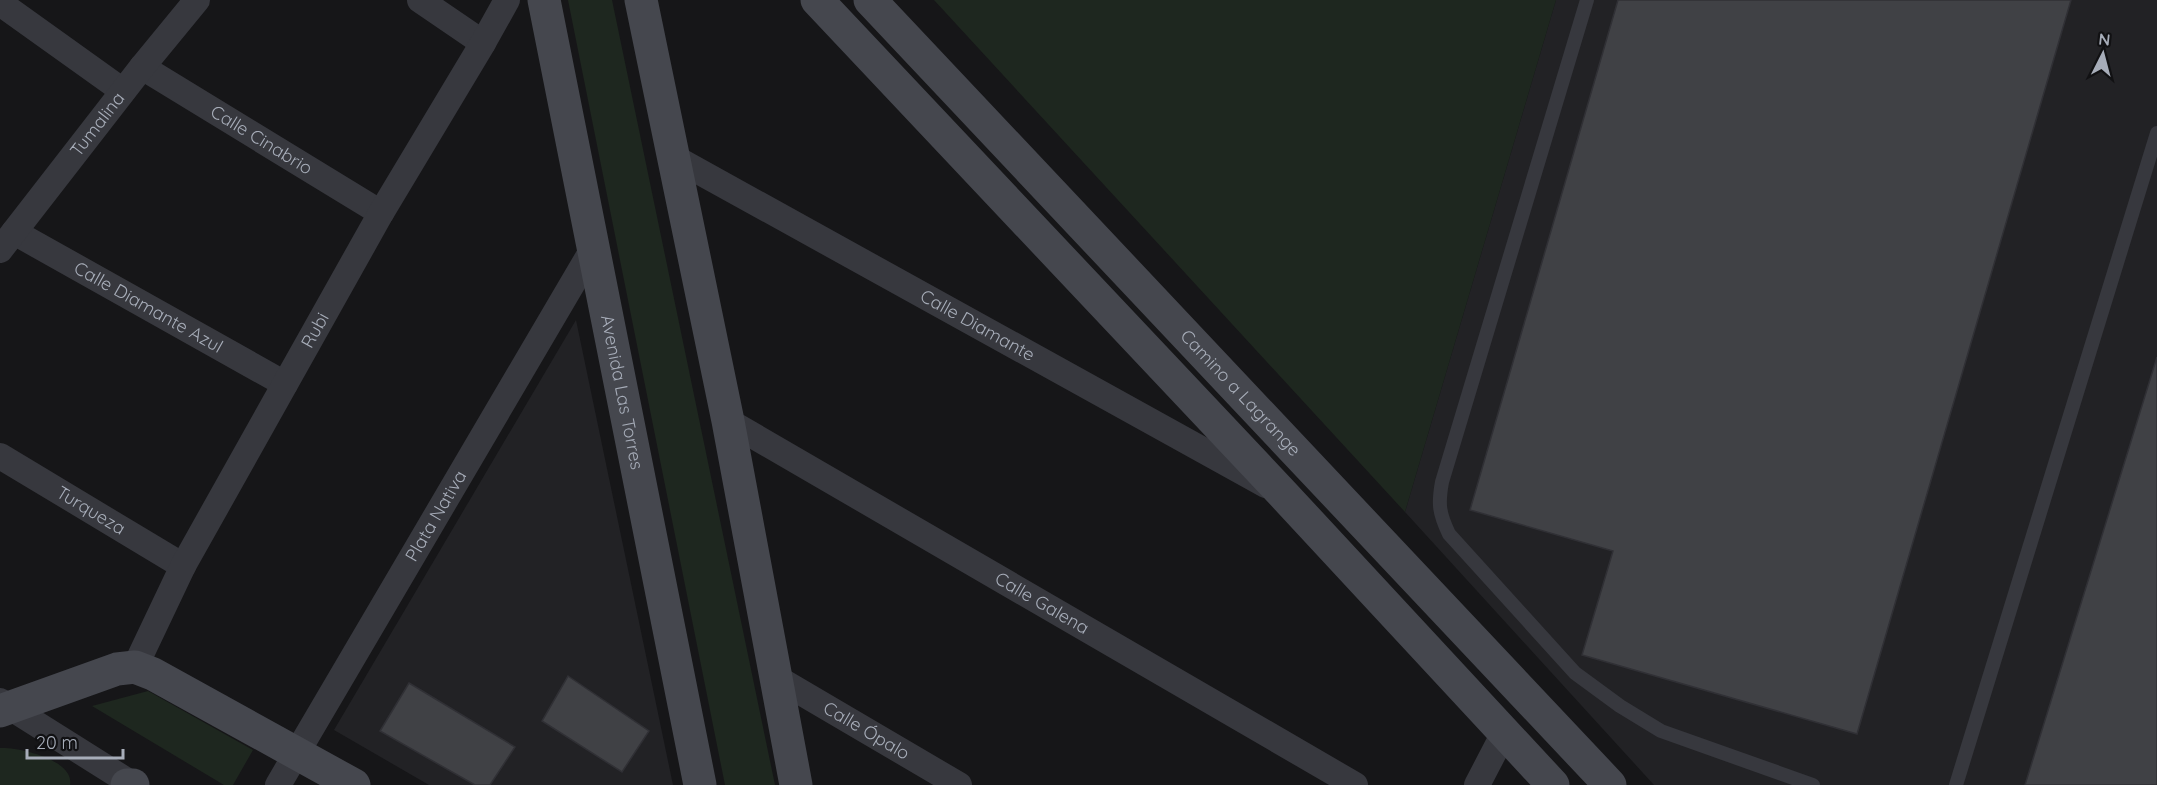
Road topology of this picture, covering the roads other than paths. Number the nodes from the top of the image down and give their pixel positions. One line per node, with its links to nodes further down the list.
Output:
1 (197, 0): 11 (street, Tumalina)
2 (420, 0): 10 (street)
3 (507, 0): 10 (street, Rubi)
4 (544, 0): 17 (street, Avenida Las Torres)
5 (641, 0): 14 (street)
6 (817, 0): 21 (street)
7 (870, 0): 38 (street, Camino a Lagrange)
8 (1587, 0): 39 (lane)
9 (0, 3): 12 (street)
10 (483, 43): 15 (street, Rubi)
11 (142, 67): 12 (street, Tumalina); 15 (street, Calle Cinabrio)
12 (123, 91): 16 (street, Tumalina)
13 (2157, 133): 40 (lane)
14 (673, 157): 19 (street); 21 (street, Calle Diamante)
15 (381, 213): 18 (street, Rubi)
16 (7, 241): 18 (street, Calle Diamante Azul)
17 (594, 247): 27 (street, Plata Nativa); 32 (street, Avenida Las Torres)
18 (285, 384): 22 (street, Rubi)
19 (728, 422): 24 (street); 35 (street, Calle Galena)
20 (0, 456): 22 (street, Turqueza)
21 (1282, 493): 26 (street)
22 (183, 566): 23 (street, Rubi)
23 (135, 667): 25 (street); 27 (street)
24 (775, 677): 33 (street); 34 (street, Calle Ópalo)
25 (4, 706): 29 (street)
26 (1504, 733): 36 (street); 37 (street)
27 (296, 753): 30 (street, Plata Nativa); 31 (street)
28 (128, 785): 29 (street)
29 (133, 785)
30 (278, 785)
31 (354, 785)
32 (700, 785)
33 (796, 785)
34 (959, 785)
35 (1355, 785)
36 (1477, 785)
37 (1552, 785)
38 (1610, 785)
39 (1813, 785)
40 (1956, 785)

